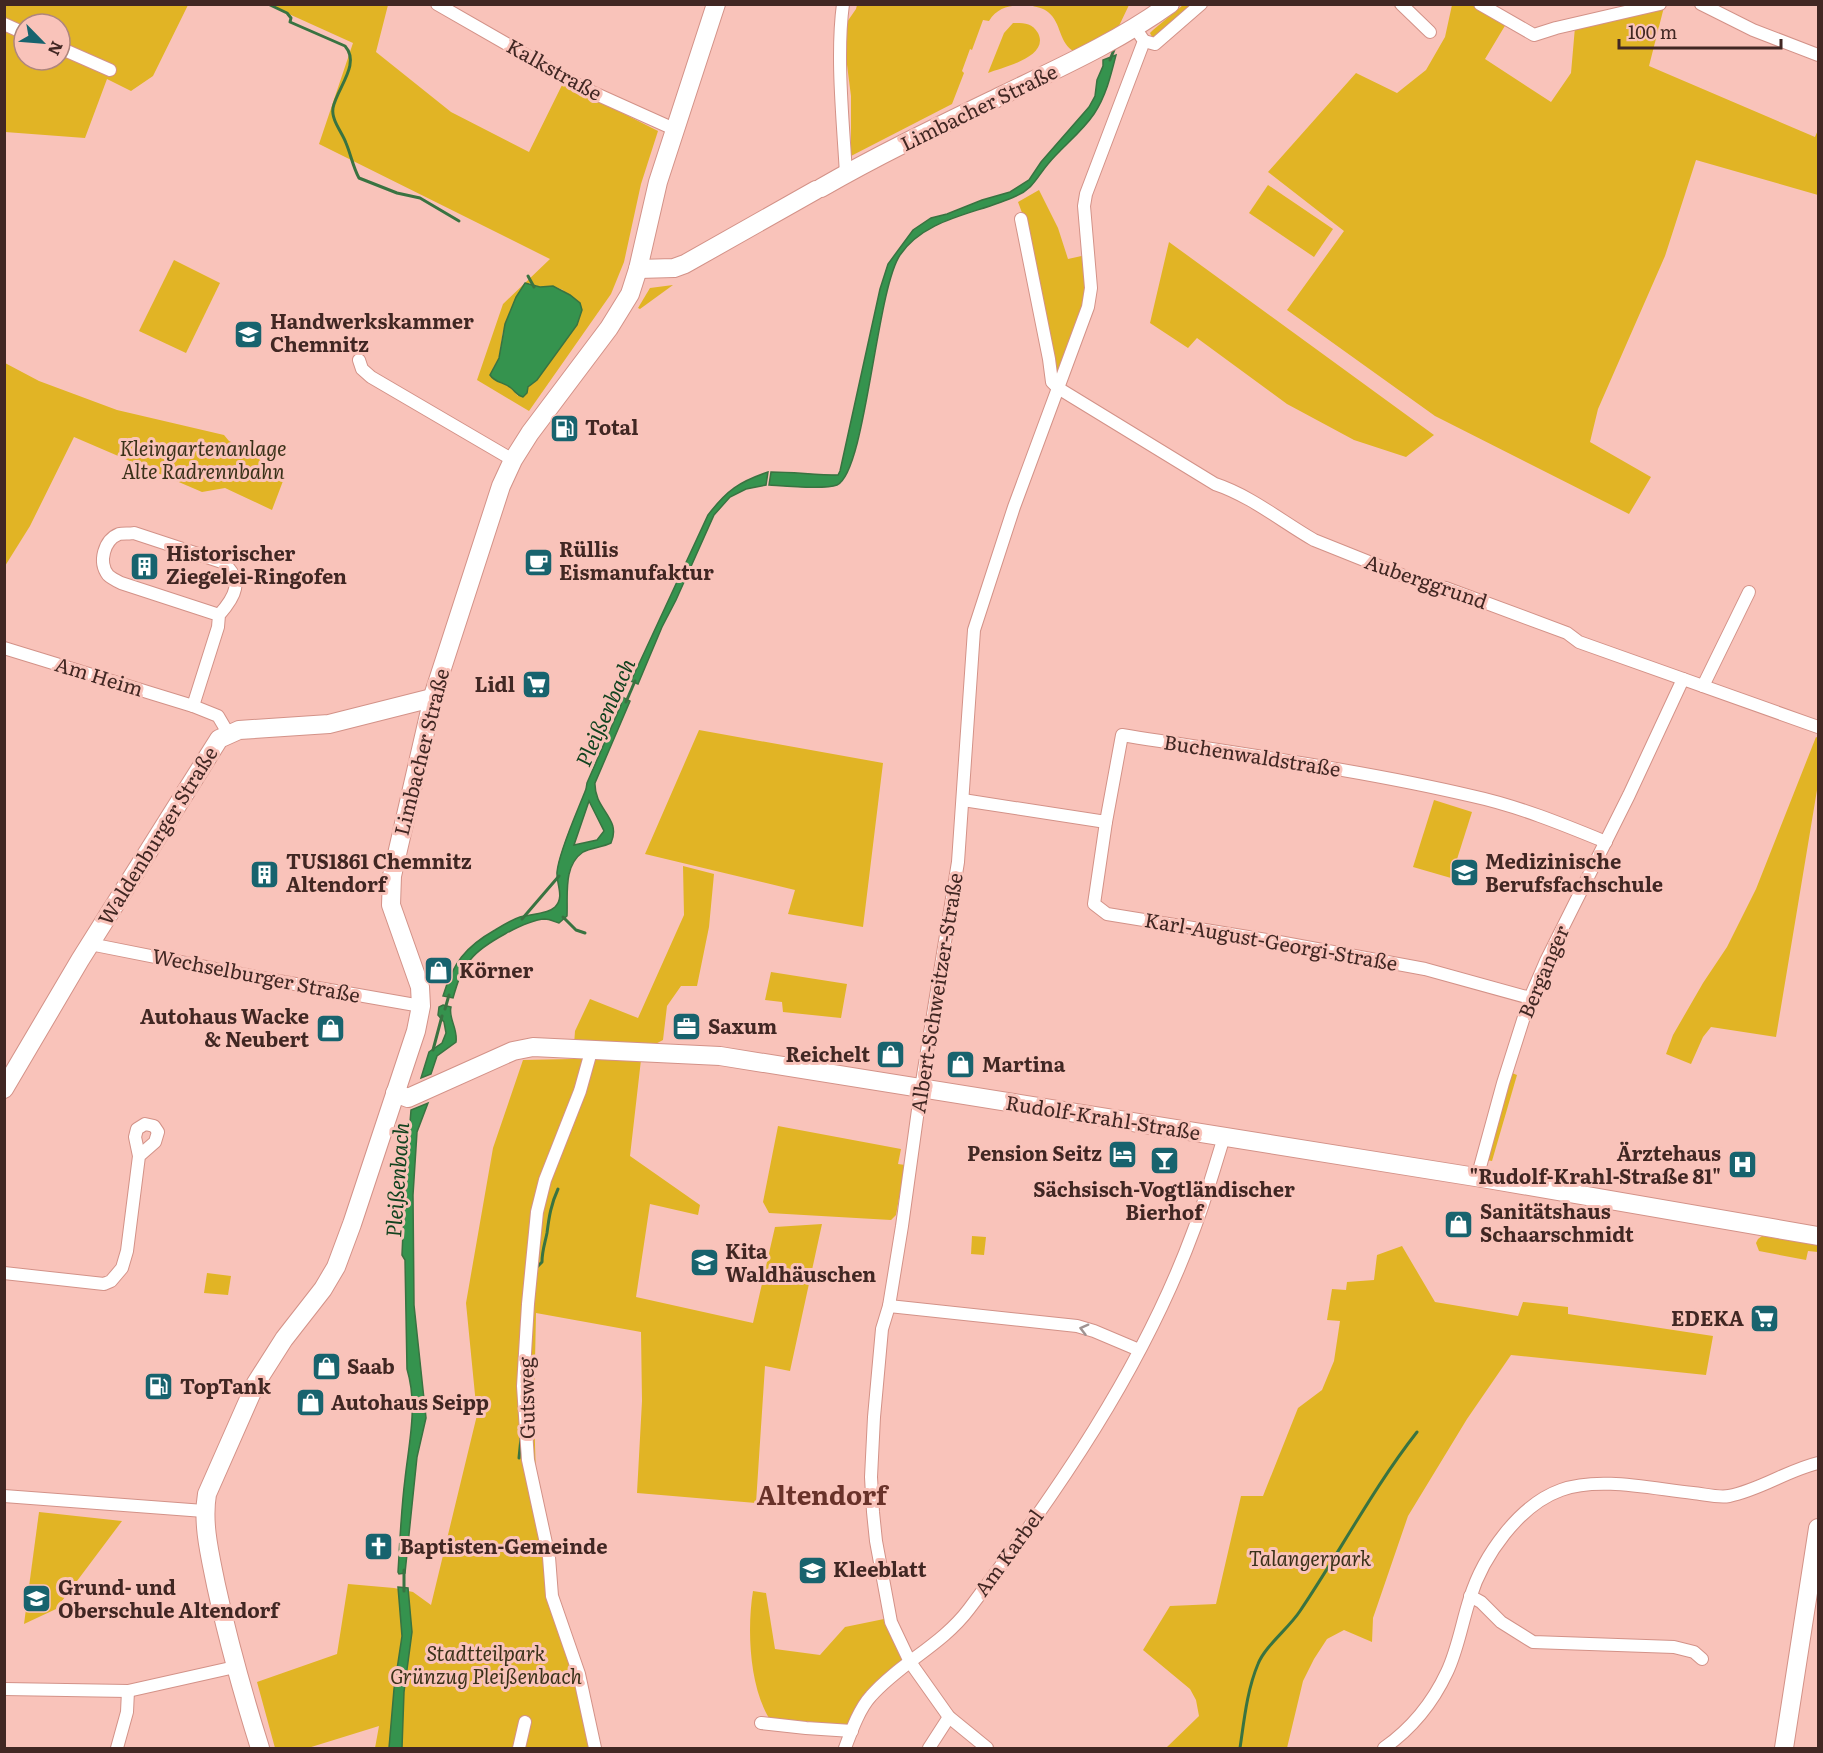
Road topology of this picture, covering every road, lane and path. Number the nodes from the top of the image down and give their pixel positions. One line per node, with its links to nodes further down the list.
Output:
1 (437, 4): 15 (street, Kalkstraße)
2 (716, 4): 15 (street)
3 (843, 4): 16 (street)
4 (1170, 4): 11 (street, Limbacher Straße)
5 (1201, 4): 11 (street, Limbacher Straße)
6 (1401, 4): 10 (street)
7 (1480, 4): 8 (street)
8 (1660, 4)
9 (1701, 4): 13 (street)
10 (1430, 32)
11 (1140, 35): 16 (street, Limbacher Straße); 20 (street)
12 (72, 53): 14 (street)
13 (1818, 56)
14 (110, 70)
15 (674, 129): 18 (street)
16 (846, 174): 18 (street, Limbacher Straße)
17 (1021, 219): 20 (street)
18 (638, 269): 21 (street, Limbacher Straße)
19 (358, 360): 21 (street)
20 (1058, 388): 25 (street, Auberggrund); 31 (street, Albert-Schweitzer-Straße)
21 (513, 459): 27 (street, Limbacher Straße)
22 (1749, 592): 26 (street)
23 (219, 615): 23 (street); 28 (street)
24 (4, 648): 28 (street, Am Heim)
25 (1683, 679): 26 (street, Auberggrund); 33 (street, Berganger)
26 (1703, 686): 29 (street, Auberggrund)
27 (432, 698): 30 (street, Waldenburger Straße); 36 (street, Limbacher Straße)
28 (193, 706): 30 (street, Am Heim)
29 (1818, 727)
30 (228, 733): 34 (street, Waldenburger Straße)
31 (963, 800): 32 (street); 38 (street, Albert-Schweitzer-Straße)
32 (1106, 822): 33 (street, Buchenwaldstraße); 35 (street, Karl-August-Georgi-Straße)
33 (1606, 842): 35 (street, Berganger)
34 (90, 944): 36 (street, Wechselburger Straße); 39 (street, Waldenburger Straße)
35 (1530, 998): 43 (street, Berganger)
36 (421, 1006): 40 (street, Limbacher Straße)
37 (592, 1048): 38 (street, Rudolf-Krahl-Straße); 40 (street, Rudolf-Krahl-Straße); 65 (street, Gutsweg)
38 (921, 1088): 41 (street, Rudolf-Krahl-Straße); 46 (street, Albert-Schweitzer-Straße)
39 (4, 1089)
40 (402, 1096): 50 (street, Limbacher Straße)
41 (1224, 1137): 43 (street, Rudolf-Krahl-Straße); 47 (street, Am Karbel)
42 (139, 1156): 45 (street)
43 (1477, 1178): 44 (street, Rudolf-Krahl-Straße)
44 (1818, 1236)
45 (4, 1273)
46 (889, 1306): 47 (street, one-way to 46); 54 (street, Albert-Schweitzer-Straße)
47 (1138, 1350): 54 (street, Am Karbel)
48 (1818, 1463): 52 (street)
49 (4, 1496): 50 (street)
50 (204, 1511): 55 (street, Limbacher Straße)
51 (1818, 1528): 70 (street)
52 (1470, 1596): 53 (street); 69 (street)
53 (1702, 1659)
54 (910, 1662): 58 (street, Albert-Schweitzer-Straße); 61 (street, Am Karbel)
55 (235, 1667): 57 (street); 63 (street, Limbacher Straße)
56 (4, 1689): 57 (street)
57 (128, 1691): 62 (street)
58 (949, 1717): 67 (street); 68 (street, Albert-Schweitzer-Straße)
59 (525, 1722): 64 (street)
60 (760, 1723): 61 (street)
61 (852, 1731): 66 (street, Am Karbel)
62 (117, 1749)
63 (260, 1749)
64 (519, 1749)
65 (595, 1749)
66 (845, 1749)
67 (929, 1749)
68 (987, 1749)
69 (1384, 1749)
70 (1784, 1749)

